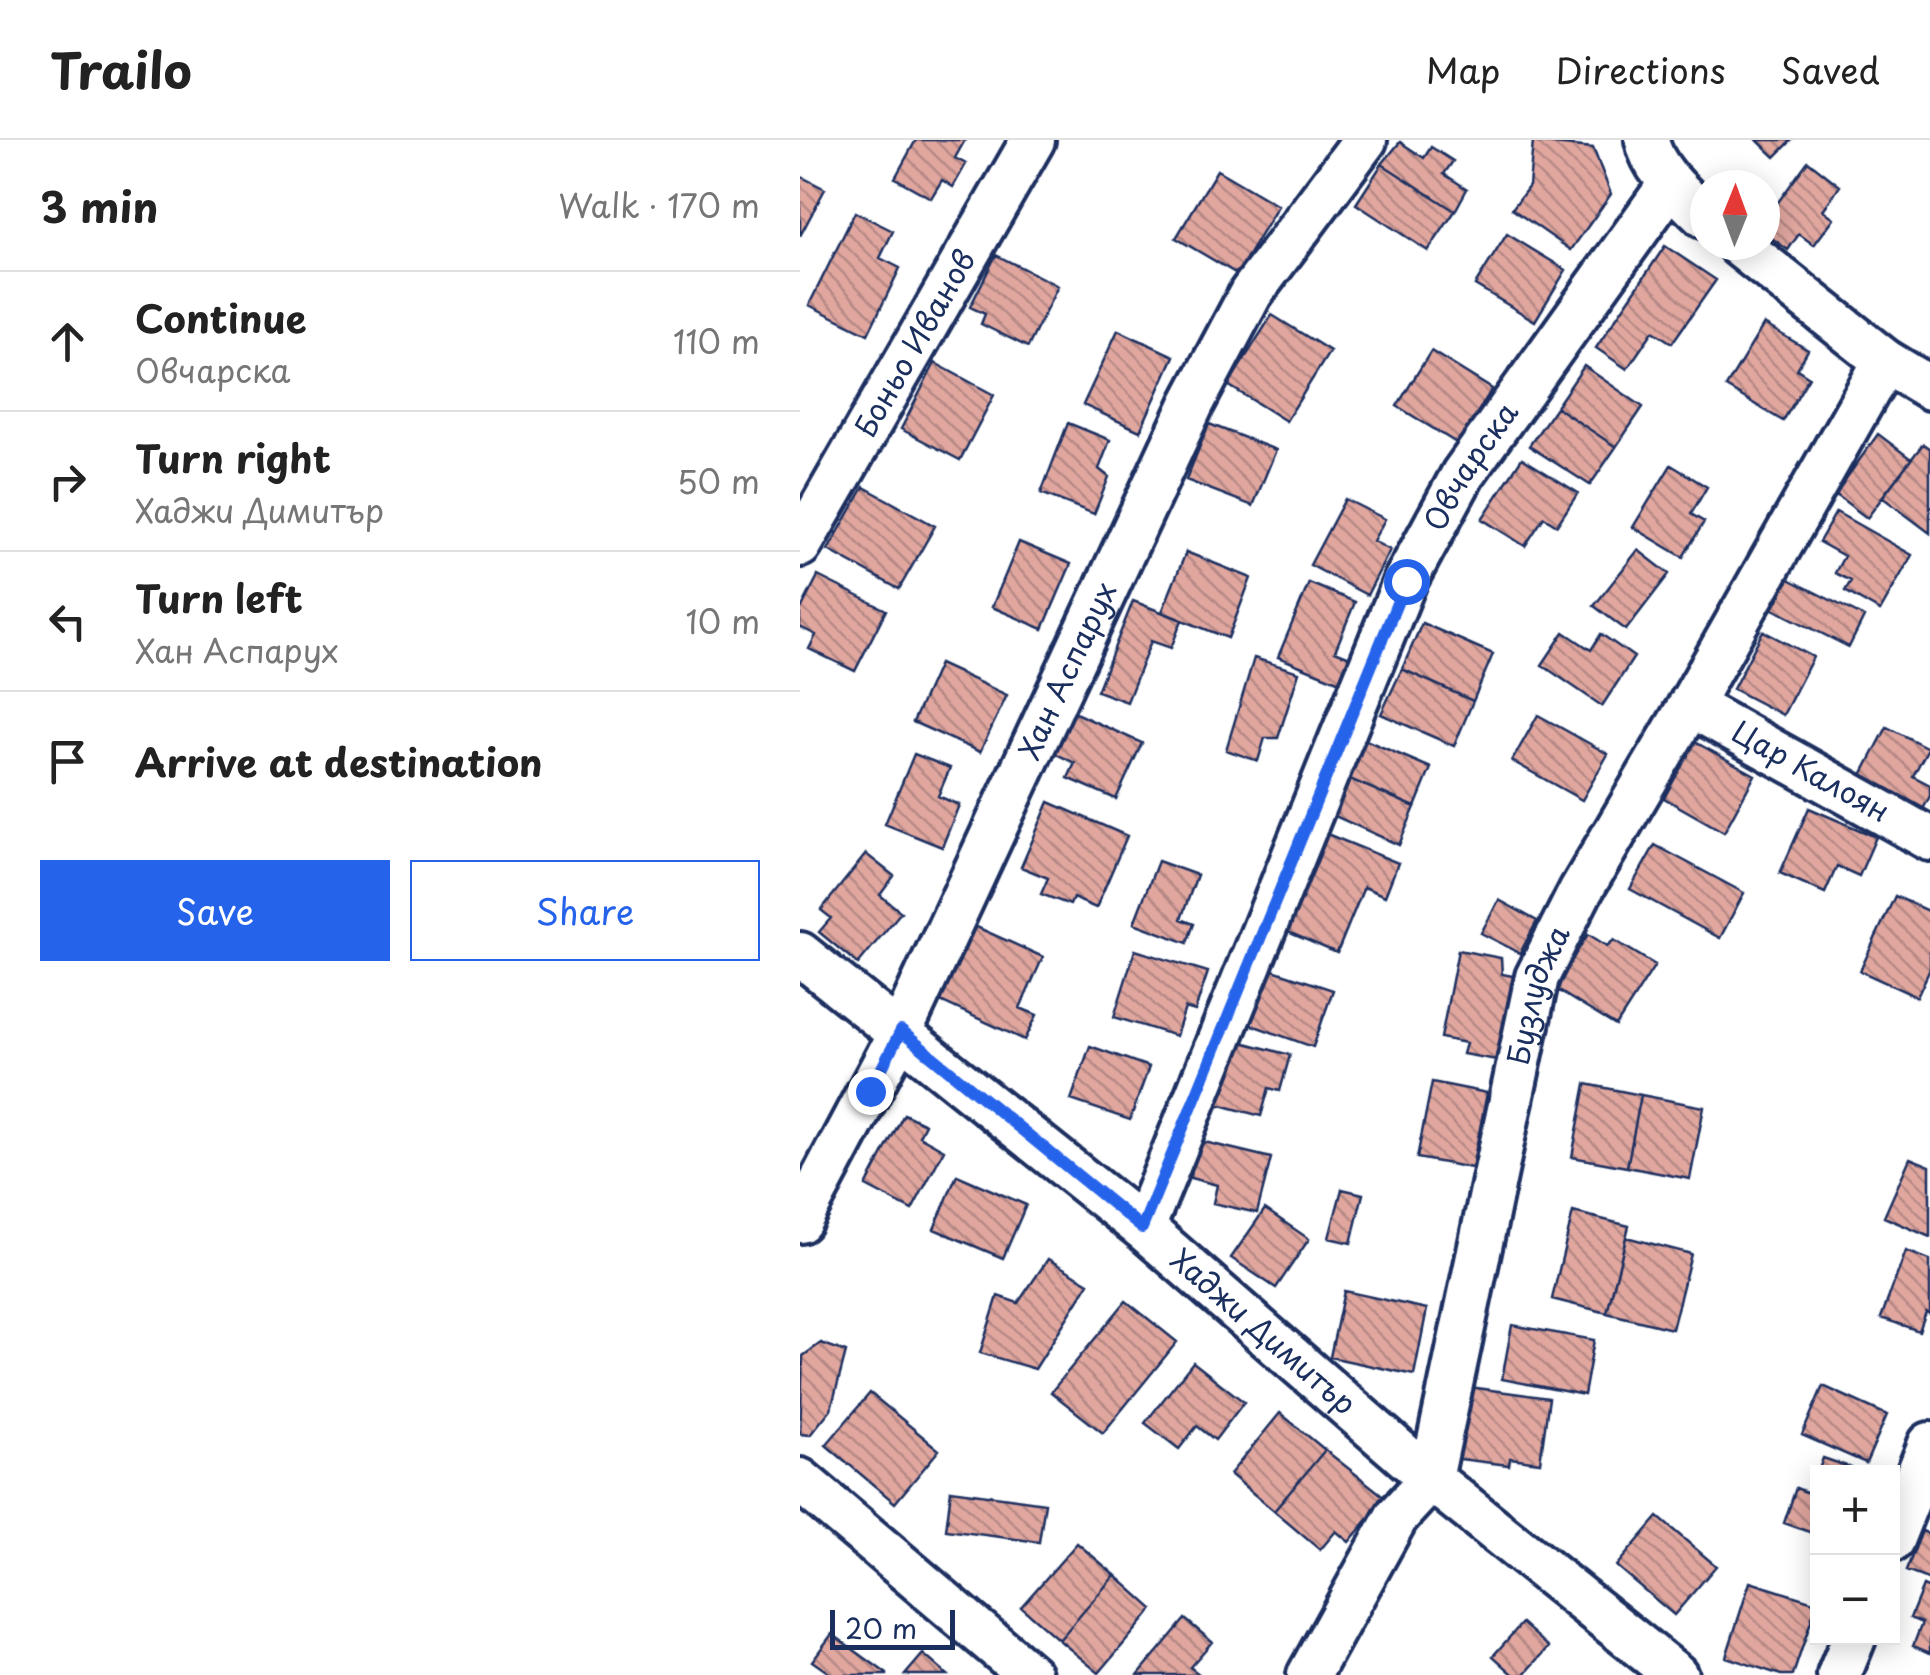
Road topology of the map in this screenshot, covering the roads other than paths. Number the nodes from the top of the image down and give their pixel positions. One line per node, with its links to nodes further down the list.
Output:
1 (1033, 140): 9 (street, Боньо Иванов)
2 (1366, 140): 13 (street, Хан Аспарух)
3 (1647, 140): 4 (street)
4 (1671, 183): 5 (street); 15 (street, Овчарска)
5 (1690, 202)
6 (1759, 260): 7 (street)
7 (1885, 361): 8 (street); 10 (street, Бузлуджа)
8 (1930, 388)
9 (800, 546)
10 (1690, 705): 11 (street, Цар Калоян); 17 (street, Бузлуджа)
11 (1930, 839)
12 (800, 954): 13 (street, Хаджи Димитър)
13 (901, 1031): 14 (street, Хан Аспарух); 15 (street, Хаджи Димитър)
14 (800, 1221)
15 (1142, 1228): 17 (street, Хаджи Димитър)
16 (1930, 1444): 19 (street)
17 (1431, 1479): 22 (street); 23 (street, Хаджи Димитър)
18 (808, 1501): 21 (street)
19 (1900, 1520)
20 (1851, 1645): 24 (street)
21 (1030, 1675)
22 (1309, 1675)
23 (1676, 1675)
24 (1839, 1675)

